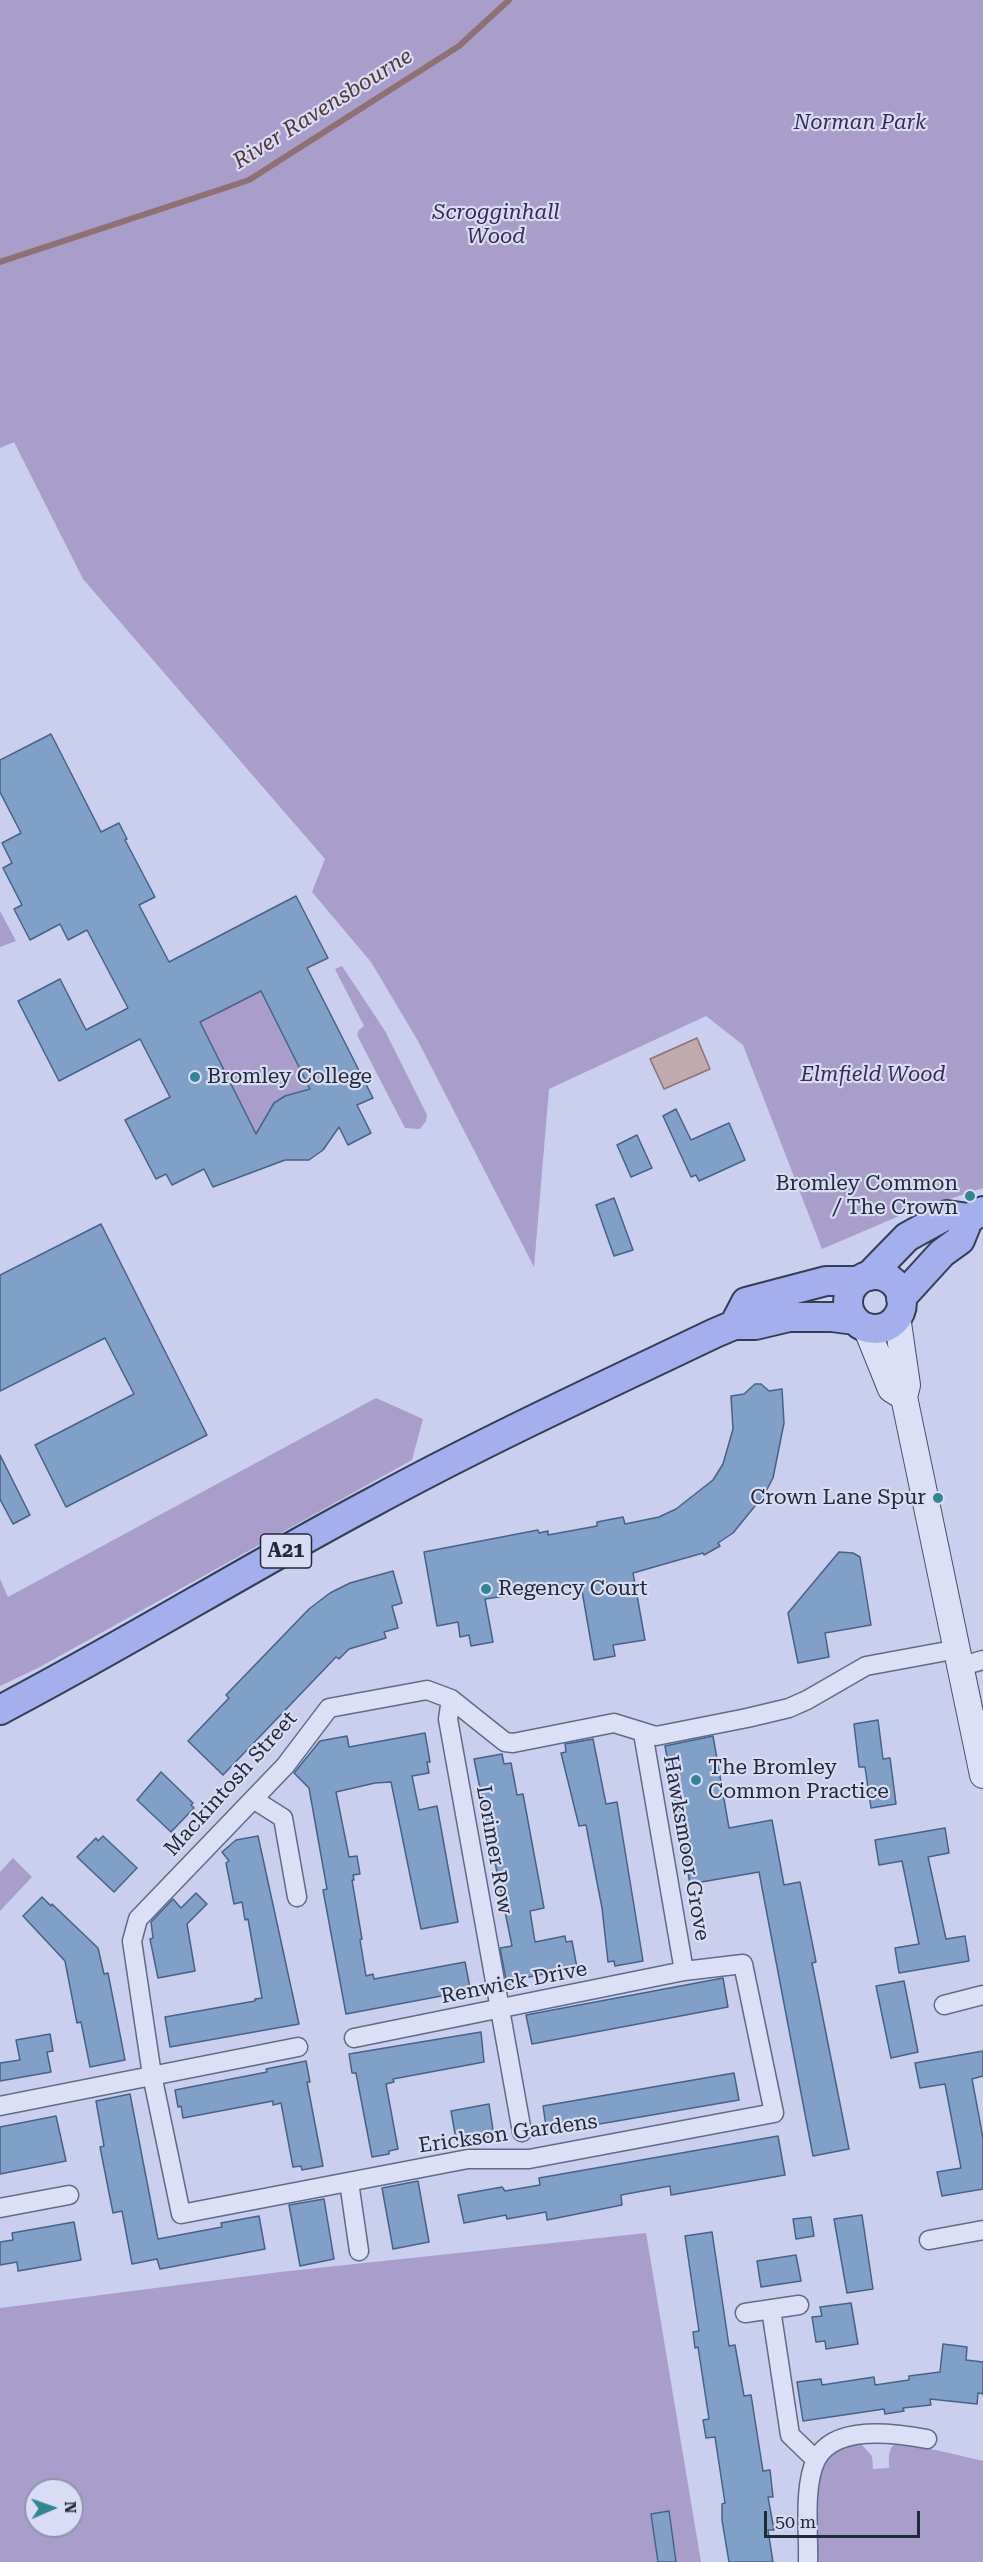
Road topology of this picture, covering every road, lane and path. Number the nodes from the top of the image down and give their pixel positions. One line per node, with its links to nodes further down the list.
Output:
1 (976, 1214): 2 (main road); 3 (main road)
2 (863, 1278): 3 (main road); 4 (main road); 5 (main road)
3 (899, 1307): 4 (main road); 6 (street)
4 (860, 1324): 5 (main road, A21); 6 (street)
5 (734, 1325): 9 (main road, A21)
6 (904, 1397): 7 (street)
7 (968, 1658): 10 (street, Mackintosh Street); 11 (street)
8 (451, 1699): 10 (street, Mackintosh Street); 12 (street, Mackintosh Street); 17 (street, Lorimer Row)
9 (0, 1710)
10 (644, 1733): 14 (street, Hawksmoor Grove)
11 (983, 1775)
12 (253, 1799): 13 (street); 20 (street, Mackintosh Street)
13 (297, 1897)
14 (684, 1971): 17 (street, Renwick Drive); 23 (street, Erickson Gardens)
15 (983, 1995): 16 (street)
16 (944, 2005)
17 (499, 2009): 18 (street, Renwick Drive); 22 (street, Lorimer Row)
18 (354, 2037)
19 (298, 2047): 20 (street)
20 (152, 2075): 21 (street); 23 (street, Erickson Gardens)
21 (0, 2106)
22 (522, 2132)
23 (349, 2182): 28 (street)
24 (69, 2195): 25 (street)
25 (0, 2208)
26 (983, 2230): 27 (street)
27 (929, 2240)
28 (359, 2251)
29 (799, 2305): 30 (street)
30 (771, 2309): 31 (street); 33 (street)
31 (745, 2313)
32 (927, 2439): 33 (street)
33 (816, 2460): 34 (street)
34 (808, 2562)

